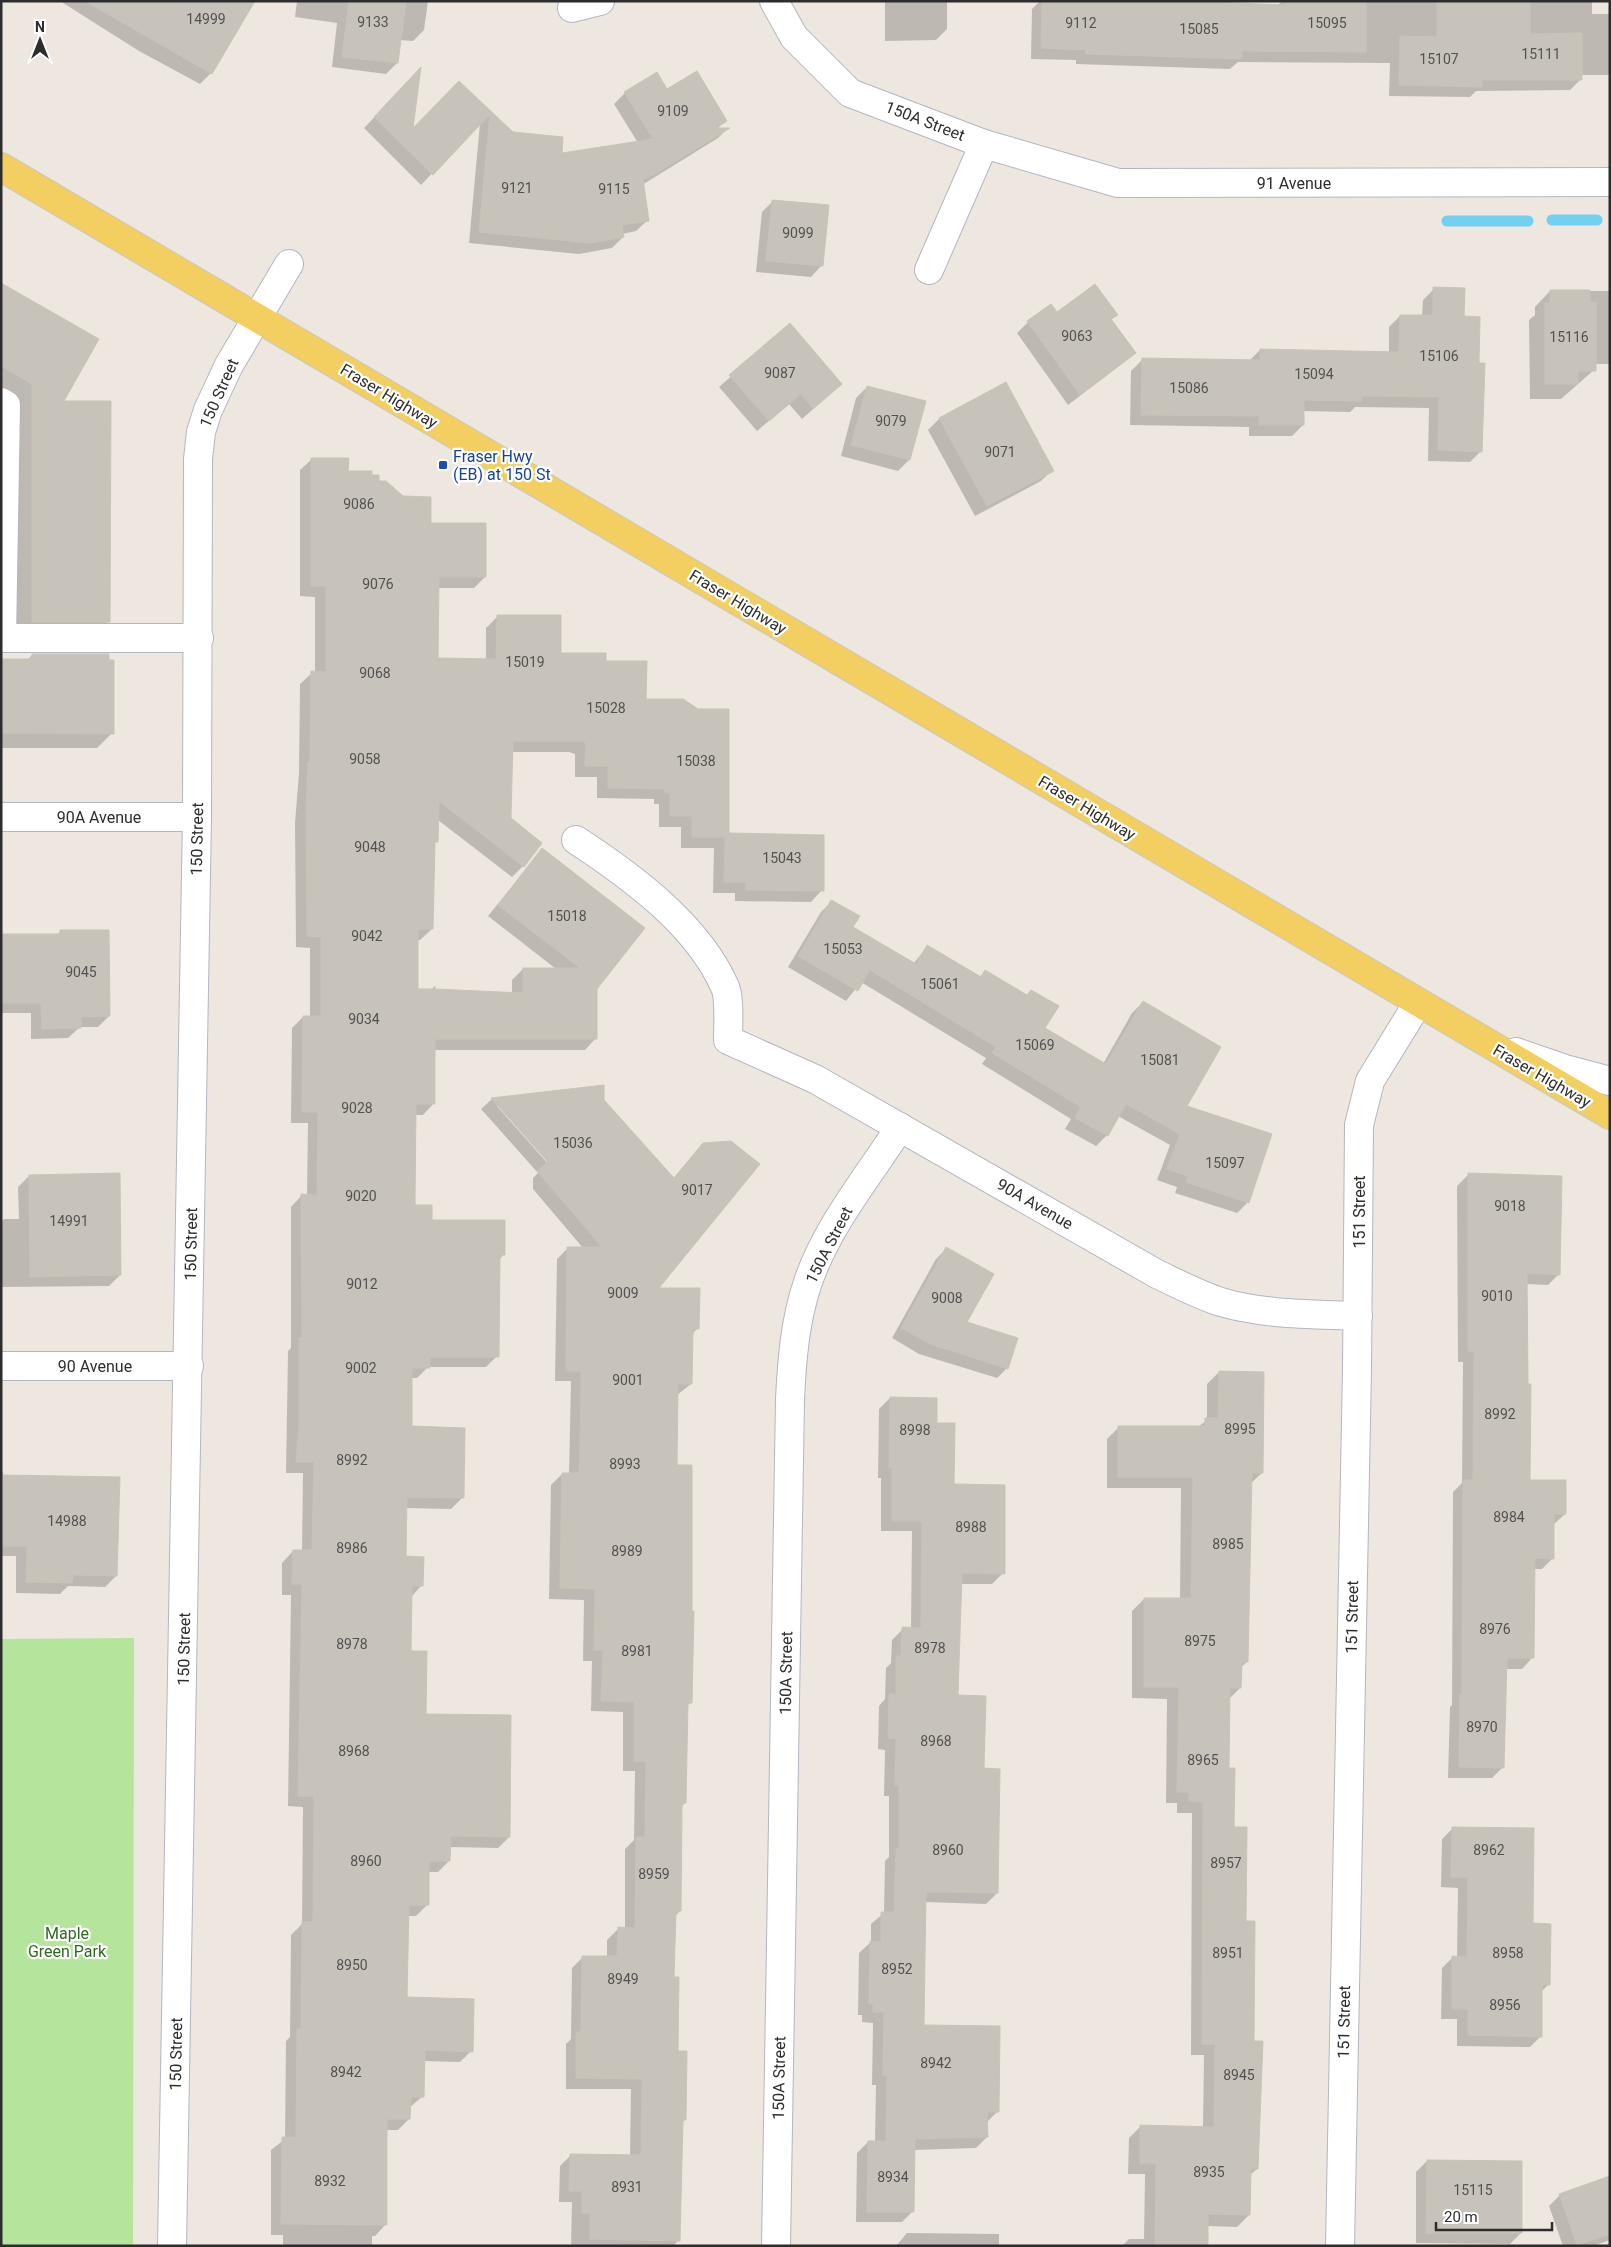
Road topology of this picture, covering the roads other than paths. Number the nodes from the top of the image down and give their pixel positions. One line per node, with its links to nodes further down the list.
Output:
1 (600, 1): 3 (street)
2 (774, 1): 4 (street, 150A Street)
3 (572, 8)
4 (984, 144): 6 (street, 91 Avenue); 8 (street, 150A Street)
5 (1, 167): 9 (main road, Fraser Highway)
6 (1610, 182)
7 (289, 264): 9 (street, 150 Street)
8 (929, 270)
9 (257, 317): 12 (street, 150 Street); 16 (main road, Fraser Highway)
10 (1, 402): 11 (street)
11 (2, 638): 12 (street)
12 (199, 638): 13 (street, 150 Street)
13 (197, 817): 14 (street, 90A Avenue); 23 (street, 150 Street)
14 (1, 818)
15 (576, 840): 20 (street, 90A Avenue)
16 (1418, 1003): 17 (main road, Fraser Highway); 21 (street, 151 Street)
17 (1475, 1036): 18 (street, Fraser Highway); 19 (main road, Fraser Highway)
18 (1610, 1081)
19 (1610, 1115)
20 (900, 1127): 21 (street, 90A Avenue); 25 (street, 150A Street)
21 (1358, 1316): 26 (street, 151 Street)
22 (1, 1366): 23 (street, 90 Avenue)
23 (189, 1366): 24 (street, 150 Street)
24 (172, 2246)
25 (776, 2246)
26 (1340, 2246)

